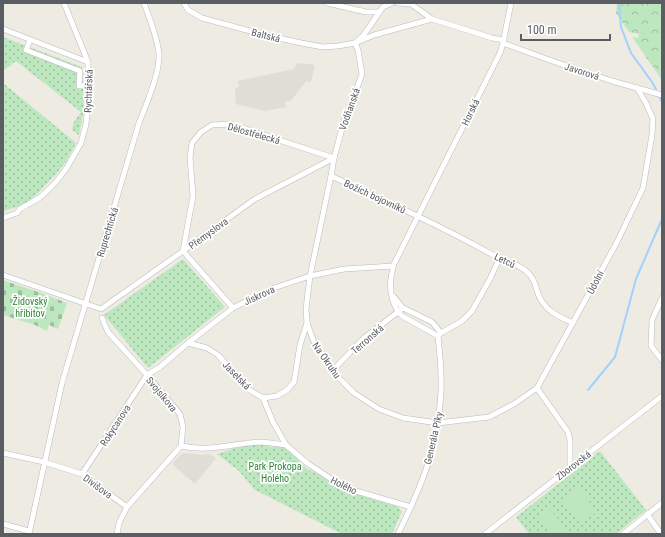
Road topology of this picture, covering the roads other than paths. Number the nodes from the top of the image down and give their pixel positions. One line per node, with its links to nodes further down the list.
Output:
1 (64, 3): 16 (street, Rychtářská)
2 (144, 3): 31 (street, Ruprechtická)
3 (184, 3): 15 (street, Baltská)
4 (327, 3): 9 (street)
5 (380, 3): 10 (street)
6 (392, 3): 10 (street)
7 (398, 3): 11 (street)
8 (511, 3): 14 (street, Horská)
9 (343, 5): 10 (street)
10 (379, 12): 15 (street)
11 (432, 19): 14 (street); 15 (street, Baltská)
12 (3, 29): 13 (street)
13 (30, 40): 16 (street); 17 (street)
14 (503, 42): 18 (street, Javorová); 22 (street, Horská)
15 (355, 43): 20 (street, Vodňanská)
16 (88, 62): 17 (street, Rychtářská)
17 (88, 86): 23 (street, Rychtářská)
18 (637, 88): 19 (street, Javorová); 37 (street, Údolní)
19 (662, 95)
20 (334, 158): 21 (street, Vodňanská); 24 (street, Přemyslova); 24 (street, Dělostřelecká)
21 (331, 176): 22 (street, Božích bojovníků); 28 (street, Na Okruhu)
22 (418, 217): 25 (street, Letců); 26 (street, Horská)
23 (3, 218)
24 (184, 252): 31 (street, Přemyslova); 32 (street)
25 (500, 259): 37 (street, Letců); 38 (street)
26 (394, 266): 28 (street, Jiskrova); 29 (street, Horská)
27 (3, 275): 31 (street)
28 (310, 276): 32 (street, Jiskrova); 36 (street, Na Okruhu)
29 (392, 295): 33 (street); 34 (street, Horská)
30 (662, 298): 40 (street)
31 (86, 304): 50 (street, Ruprechtická)
32 (233, 308): 39 (street, Jiskrova)
33 (403, 308): 34 (street, Terronská); 38 (street)
34 (398, 312): 38 (street); 41 (street, Terronská)
35 (102, 318): 42 (street, Svojsíkova)
36 (306, 323): 41 (street, Na Okruhu); 45 (street)
37 (572, 323): 43 (street, Údolní)
38 (440, 334): 46 (street, Generála Píky)
39 (188, 343): 42 (street, Jiskrova); 45 (street, Jaselská)
40 (662, 360)
41 (332, 371): 46 (street, Na Okruhu)
42 (147, 375): 48 (street, Svojsíkova); 52 (street, Rokycanova)
43 (537, 388): 46 (street, Na Okruhu); 51 (street)
44 (662, 396): 51 (street, Zborovská)
45 (263, 398): 47 (street, Holého)
46 (438, 423): 55 (street, Generála Píky)
47 (286, 445): 48 (street); 55 (street, Holého)
48 (181, 446): 54 (street)
49 (3, 453): 50 (street)
50 (44, 462): 52 (street, Divišova); 58 (street, Ruprechtická)
51 (570, 467): 61 (street, Zborovská)
52 (82, 474): 54 (street, Divišova)
53 (662, 503): 56 (street)
54 (127, 507): 59 (street)
55 (411, 507): 60 (street, Generála Píky)
56 (647, 514): 62 (street); 63 (street)
57 (3, 524): 58 (street, Ruprechtická)
58 (29, 532)
59 (117, 534)
60 (398, 534)
61 (485, 534)
62 (623, 534)
63 (661, 534)

